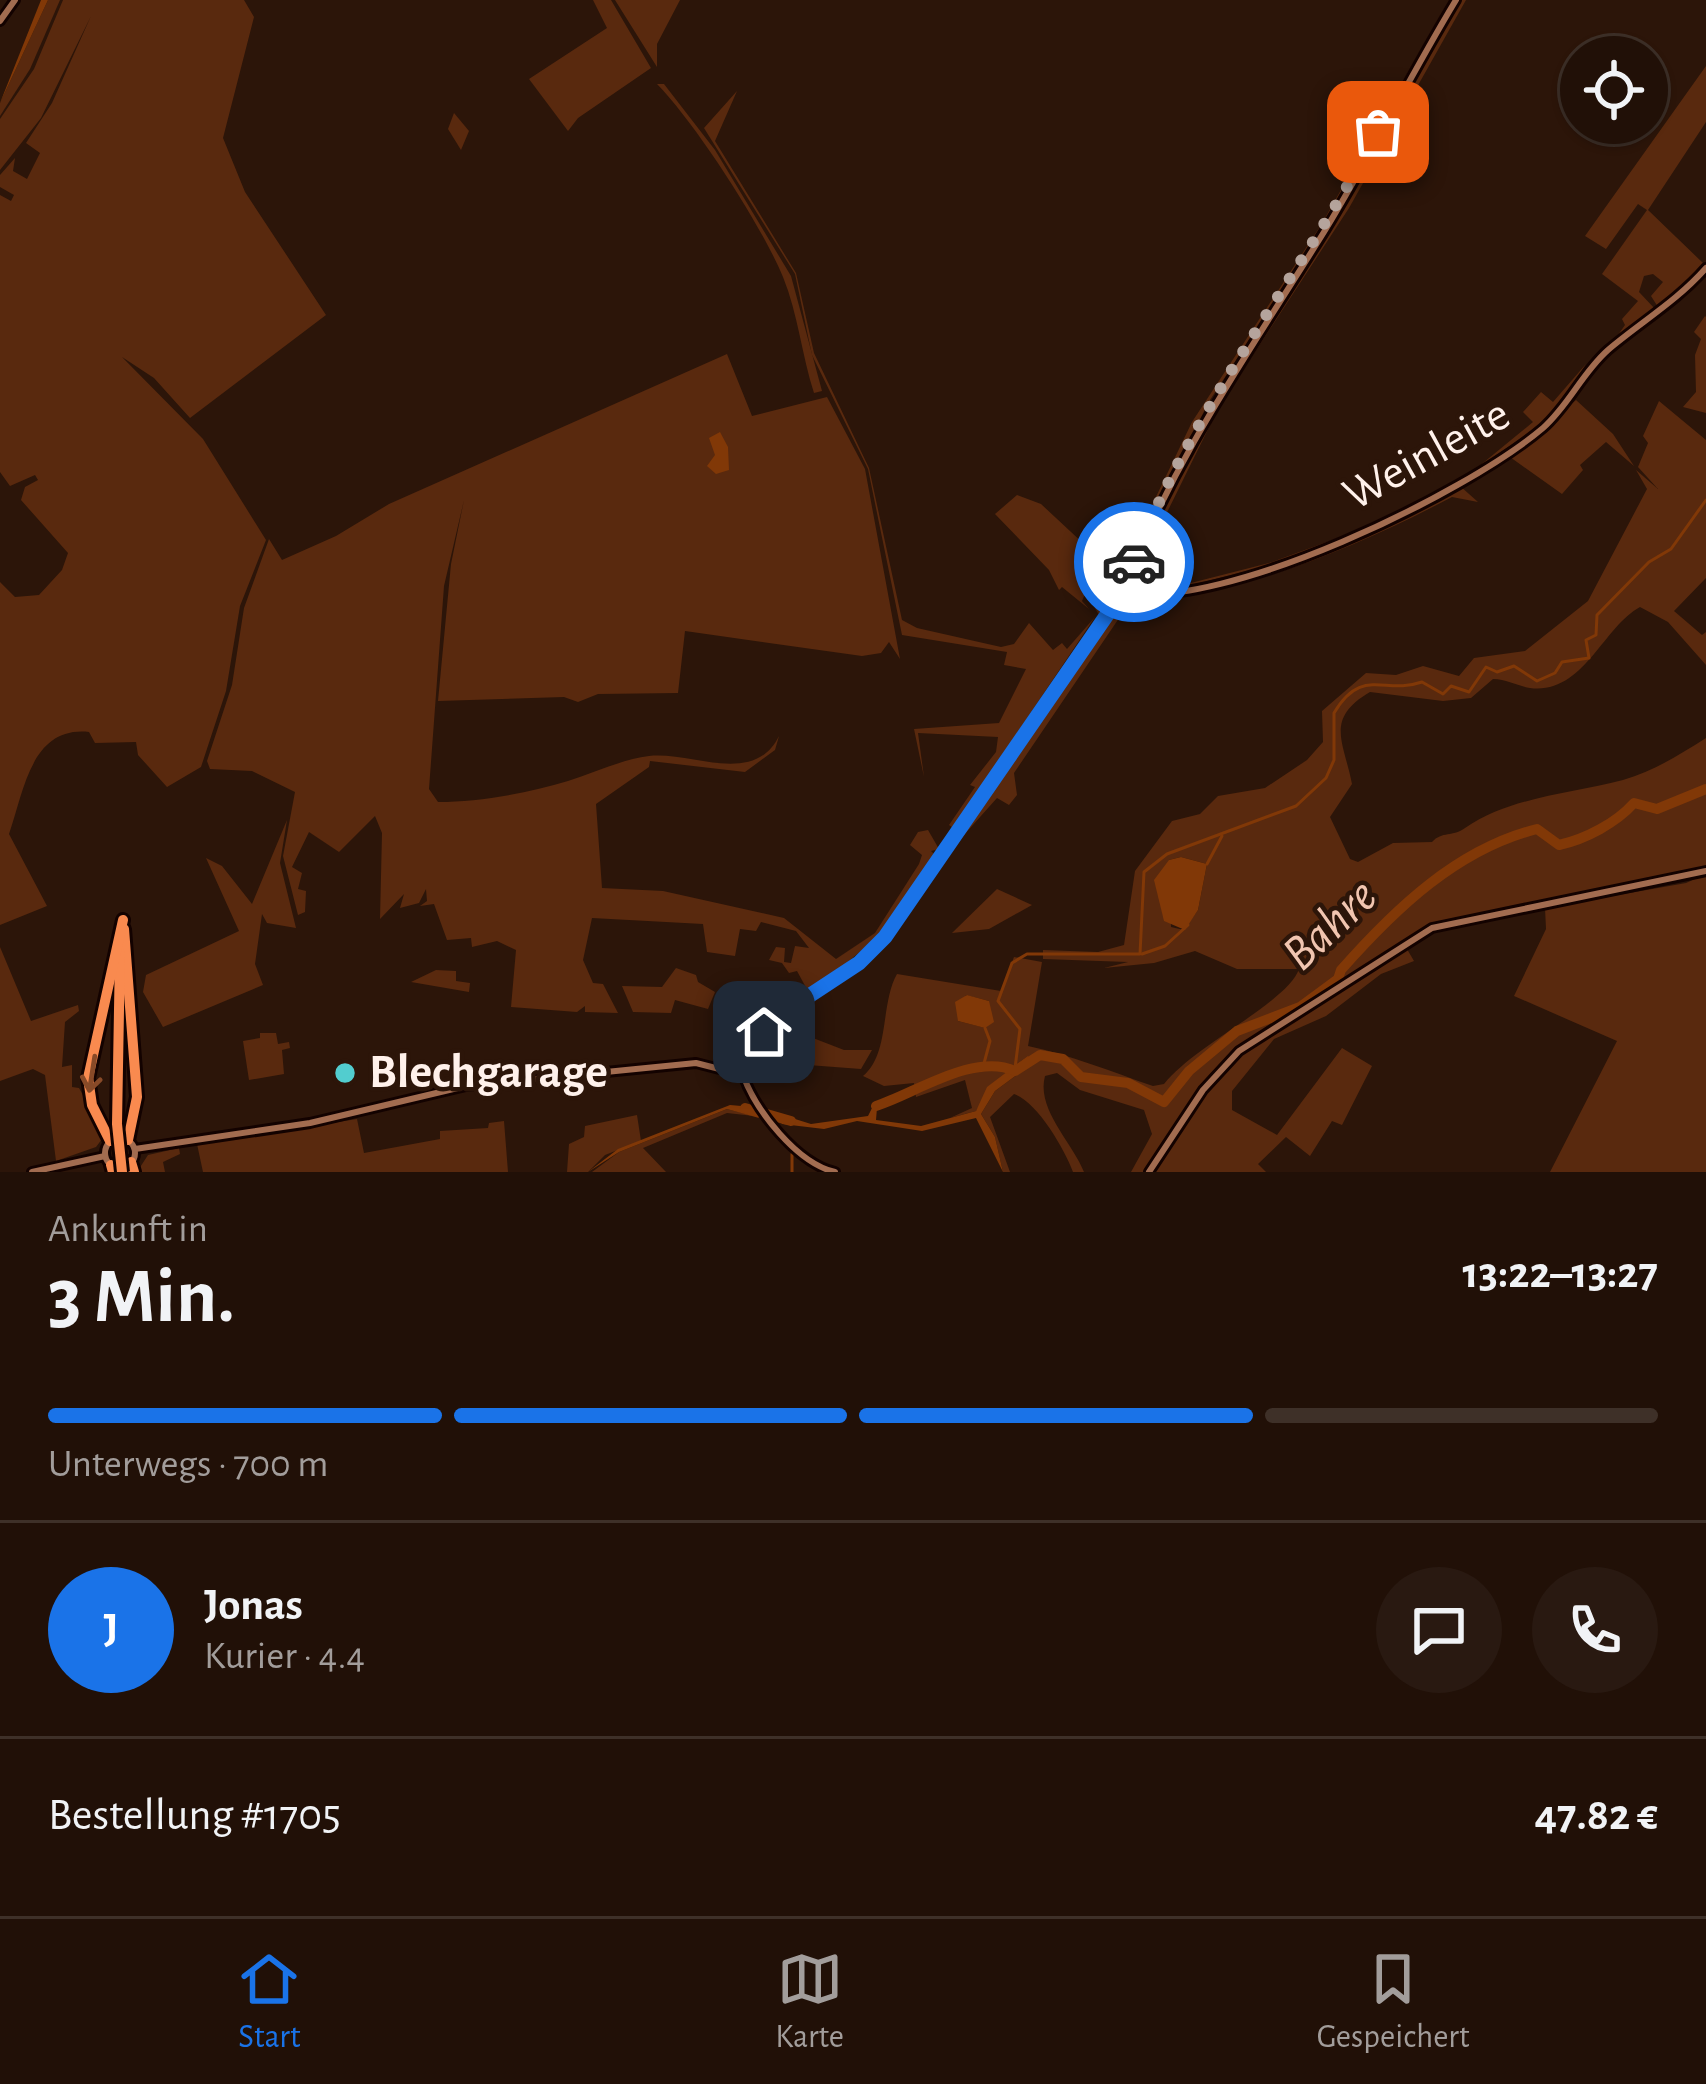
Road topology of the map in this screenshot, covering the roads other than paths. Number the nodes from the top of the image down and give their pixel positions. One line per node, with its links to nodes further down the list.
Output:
1 (15, 0): 3 (main road)
2 (1456, 0): 5 (main road)
3 (0, 21)
4 (1706, 268): 5 (main road, Weinleite)
5 (1122, 593): 8 (main road)
6 (1706, 871): 14 (main road)
7 (123, 920): 9 (highway, one-way to 9); 10 (highway); 11 (highway, bridge)
8 (743, 1075): 10 (main road); 13 (main road)
9 (110, 1142): 10 (main road); 11 (main road)
10 (132, 1156): 11 (main road)
11 (113, 1166): 12 (main road)
12 (32, 1172)
13 (835, 1172)
14 (1149, 1172)

